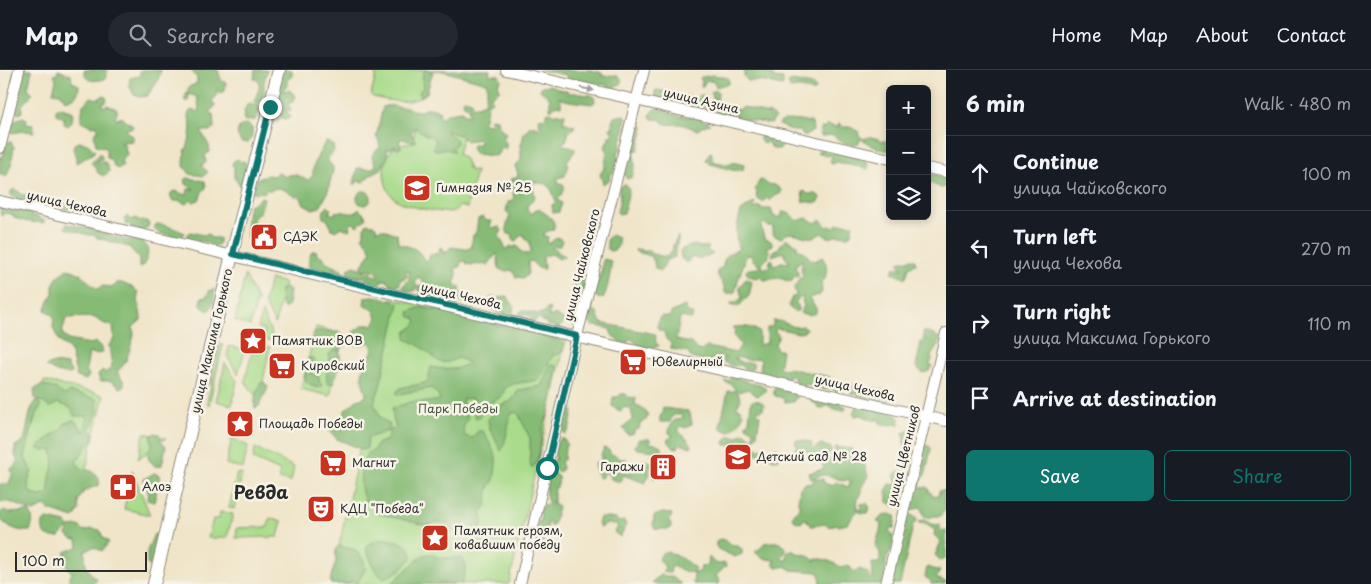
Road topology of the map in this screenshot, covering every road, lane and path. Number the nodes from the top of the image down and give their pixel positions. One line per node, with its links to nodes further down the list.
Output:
1 (19, 70): 6 (street)
2 (278, 70): 11 (main road, улица Максима Горького)
3 (506, 70): 5 (street, улица Азина, one-way to 5)
4 (644, 70): 5 (street, улица Чайковского)
5 (637, 100): 7 (street, улица Азина); 13 (street, улица Чайковского)
6 (0, 148)
7 (886, 158)
8 (931, 169): 9 (street)
9 (946, 172)
10 (0, 201): 11 (street, улица Чехова)
11 (233, 254): 13 (street, улица Чехова); 16 (main road, улица Максима Горького)
12 (946, 333): 14 (street, улица Цветников)
13 (577, 336): 14 (street, улица Чехова); 17 (street, улица Чайковского)
14 (927, 416): 15 (street, улица Чехова); 18 (street, улица Цветников)
15 (946, 421)
16 (154, 584)
17 (520, 584)
18 (886, 584)

